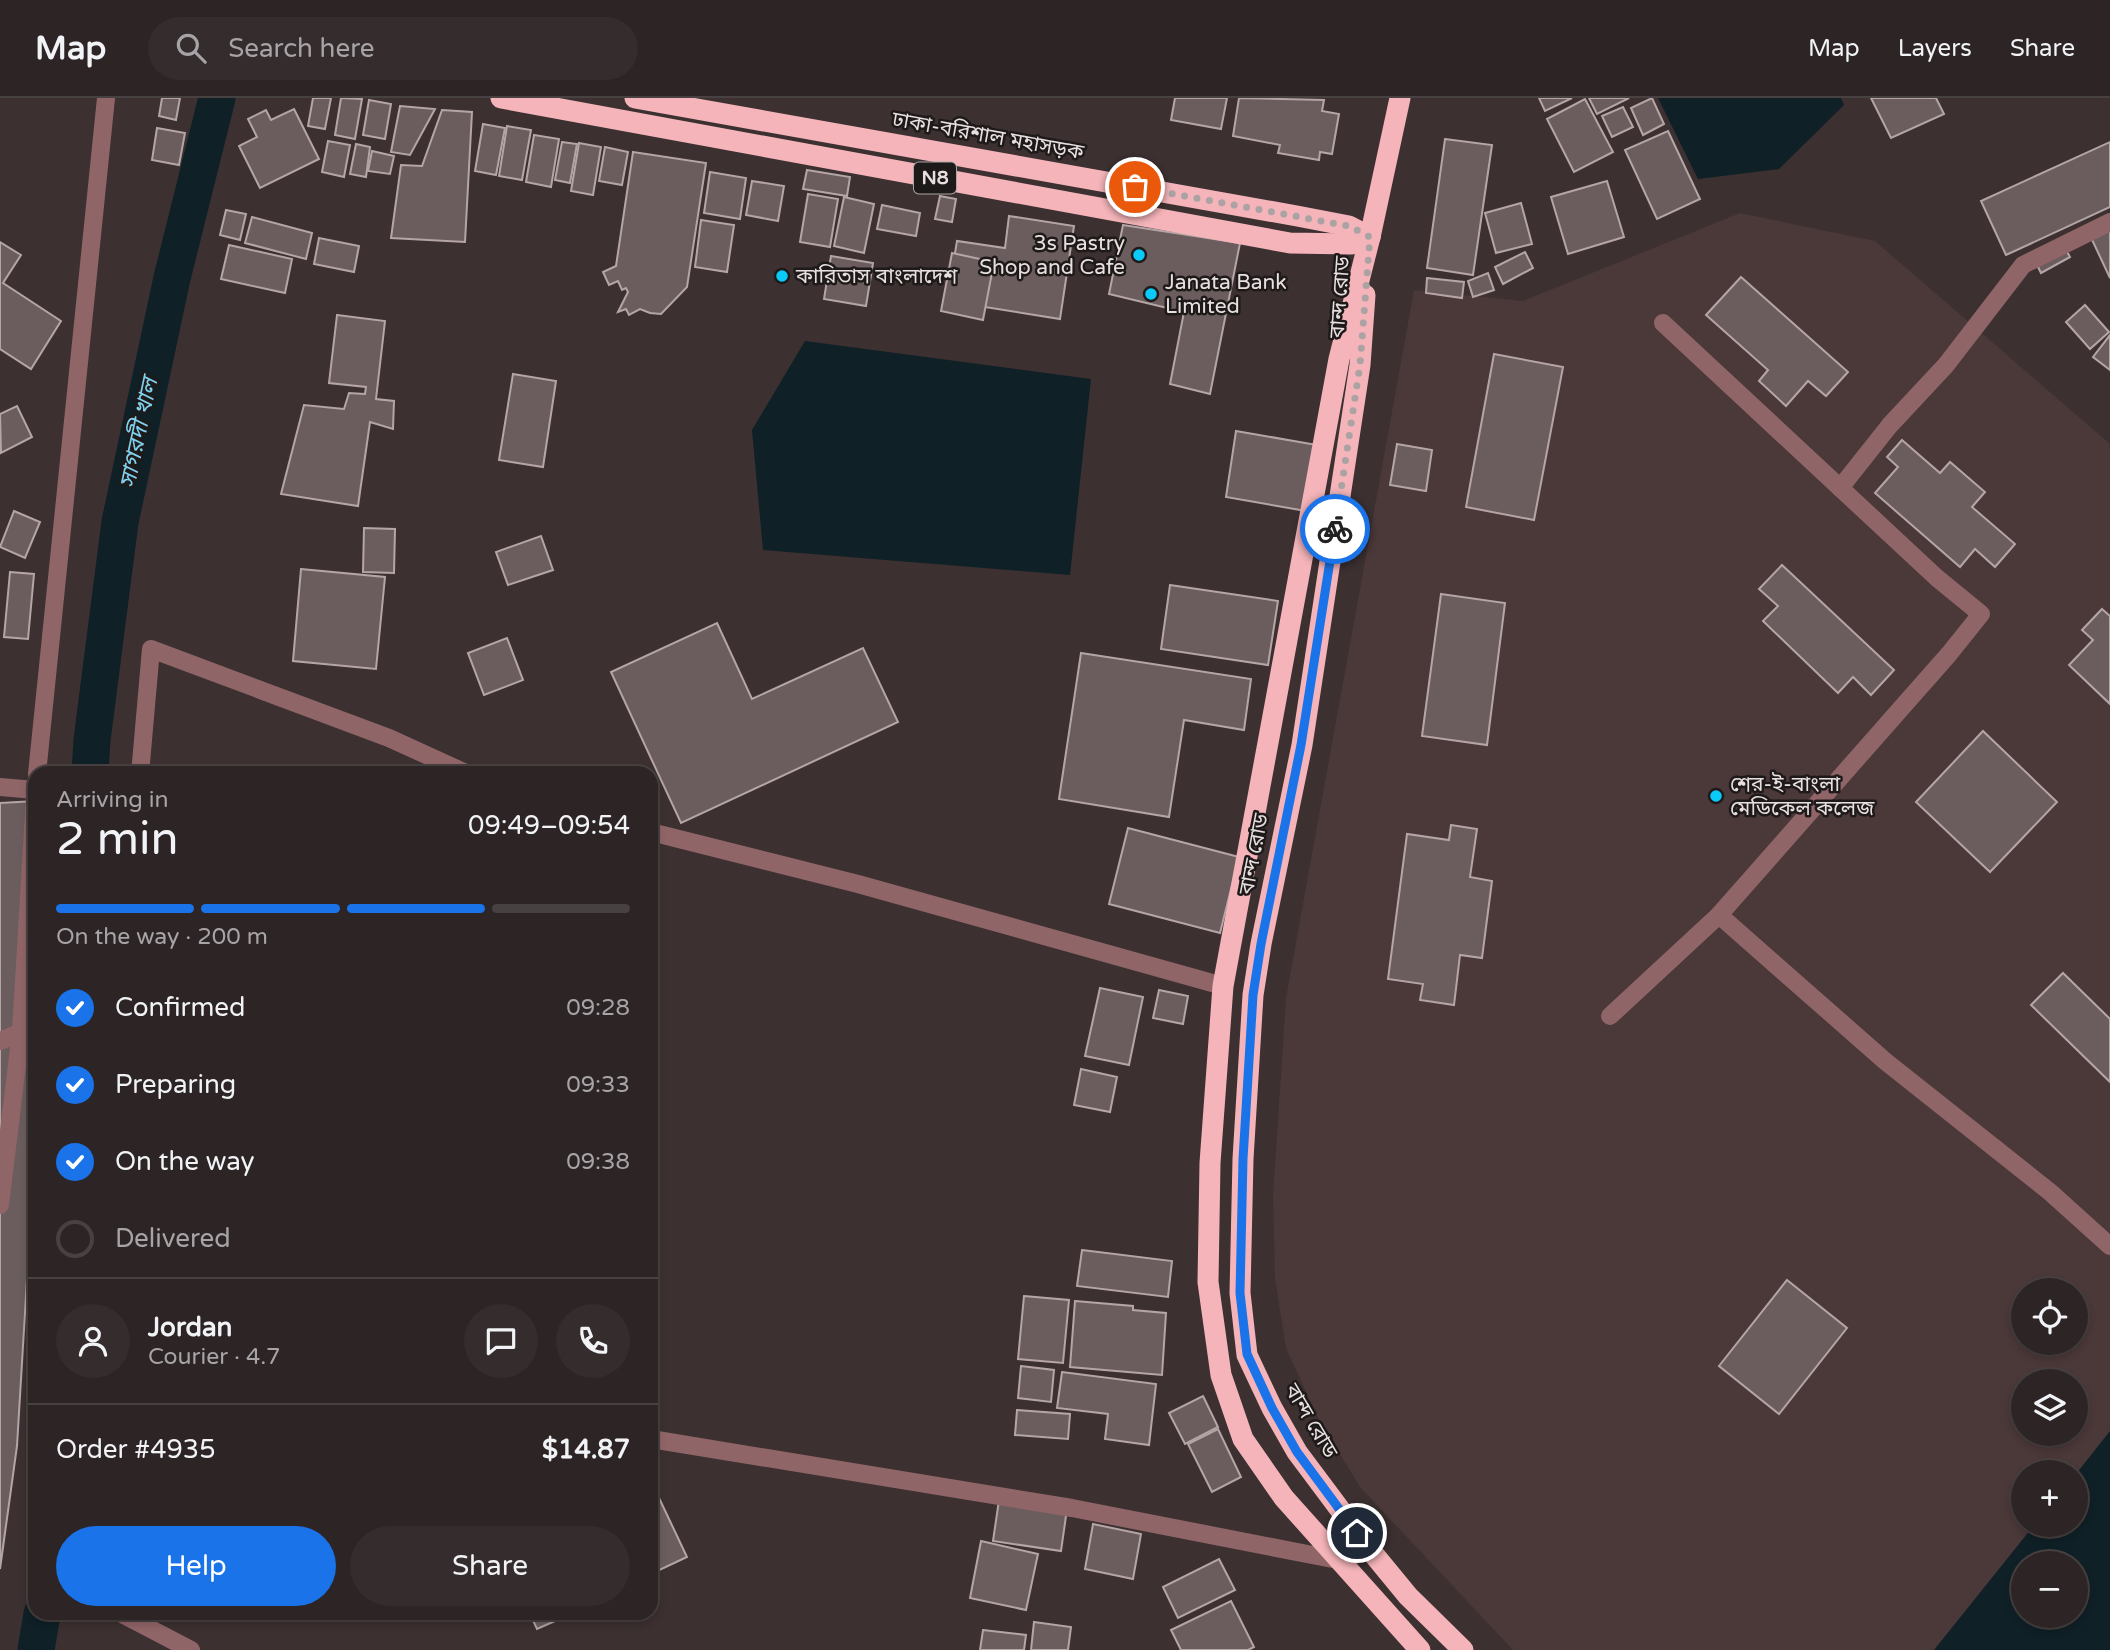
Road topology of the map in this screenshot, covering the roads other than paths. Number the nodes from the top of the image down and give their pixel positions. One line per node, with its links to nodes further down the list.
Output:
1 (106, 98): 9 (street)
2 (501, 98): 6 (highway, N8)
3 (1401, 98): 6 (highway)
4 (643, 99): 6 (highway, ঢাকা-বরিশাল মহাসড়ক / N8)
5 (2110, 222): 8 (street)
6 (1370, 237): 17 (highway, বান্দ রোড); 28 (highway, বান্দ রোড)
7 (1663, 323): 8 (street)
8 (1840, 488): 16 (street)
9 (38, 766)
10 (141, 766): 11 (street)
11 (450, 766)
12 (0, 787): 13 (street)
13 (28, 789)
14 (658, 834): 17 (street)
15 (28, 914): 19 (street)
16 (1719, 915): 18 (street); 22 (street)
17 (1223, 986): 24 (highway, বান্দ রোড)
18 (1610, 1016)
19 (21, 1032): 20 (street); 21 (street)
20 (0, 1041)
21 (0, 1205)
22 (2110, 1246)
23 (658, 1440): 24 (street)
24 (1338, 1560): 27 (highway, বান্দ রোড)
25 (134, 1620): 26 (street)
26 (191, 1650)
27 (1420, 1650)
28 (1463, 1650)

